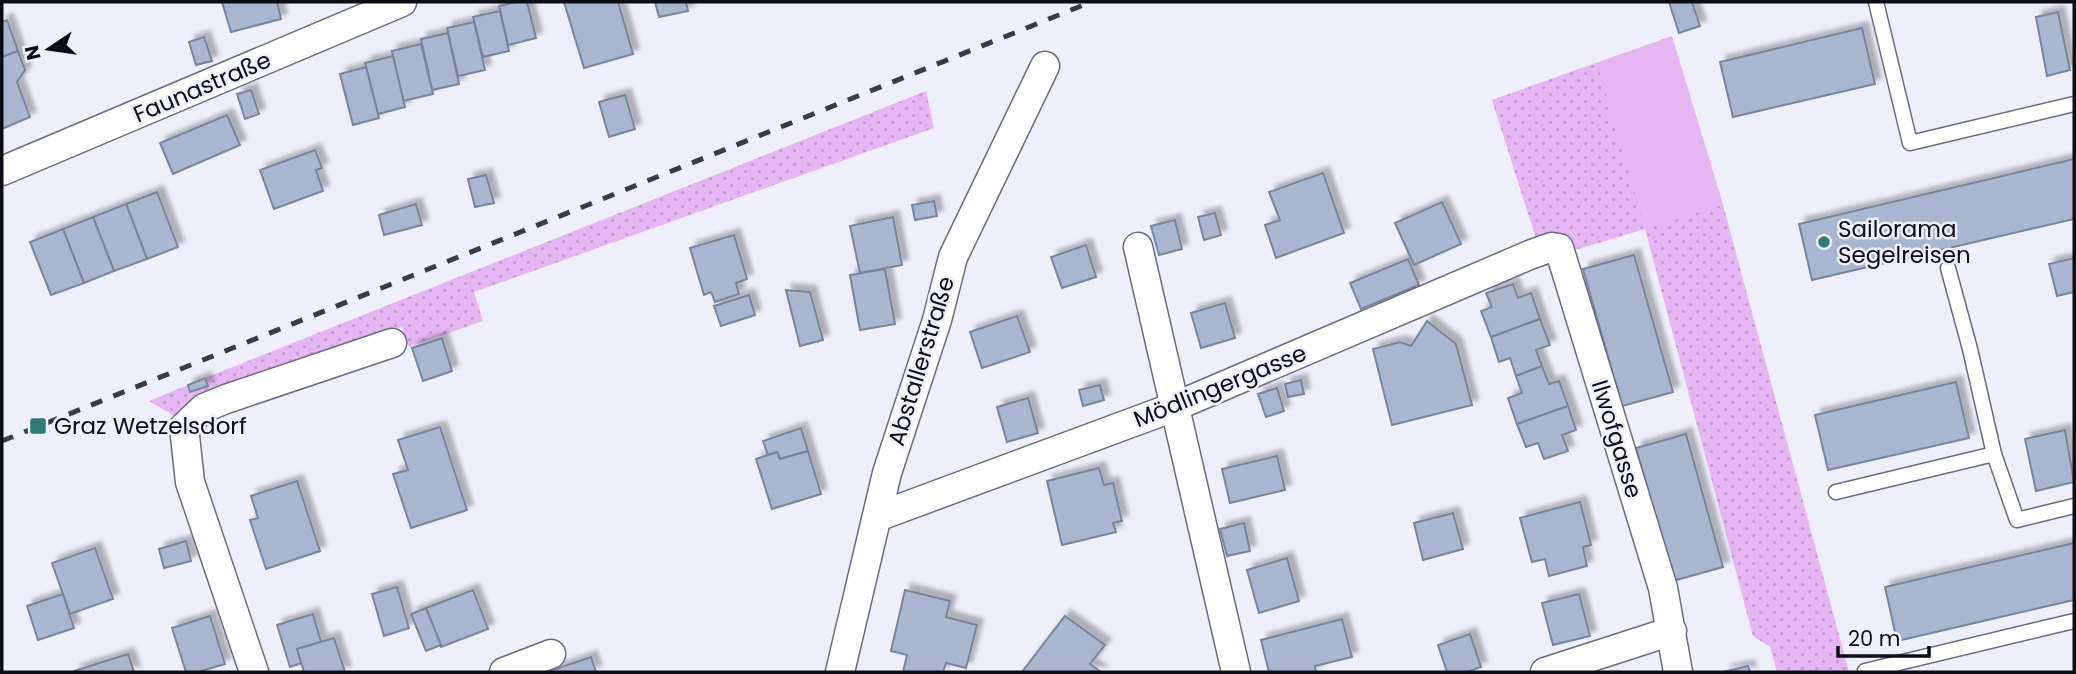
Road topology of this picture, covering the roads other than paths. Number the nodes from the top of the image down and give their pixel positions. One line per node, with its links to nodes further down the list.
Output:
1 (402, 2): 5 (street, Faunastraße)
2 (1876, 2): 4 (lane)
3 (1045, 66): 14 (street, Abstallerstraße)
4 (2074, 104)
5 (2, 171)
6 (1138, 247): 10 (street)
7 (1559, 248): 10 (street, Mödlingergasse); 16 (street, Ilwofgasse)
8 (1948, 268): 11 (lane)
9 (392, 343): 19 (street)
10 (1174, 407): 14 (street, Mödlingergasse); 22 (street)
11 (1994, 454): 12 (lane); 13 (lane)
12 (1836, 492)
13 (2074, 506)
14 (877, 517): 21 (street, Abstallerstraße)
15 (2074, 621): 18 (lane)
16 (1672, 631): 23 (street); 24 (street, Ilwofgasse)
17 (551, 654): 20 (street)
18 (1865, 671)
19 (254, 672)
20 (504, 672)
21 (840, 672)
22 (1236, 672)
23 (1545, 672)
24 (1678, 672)

